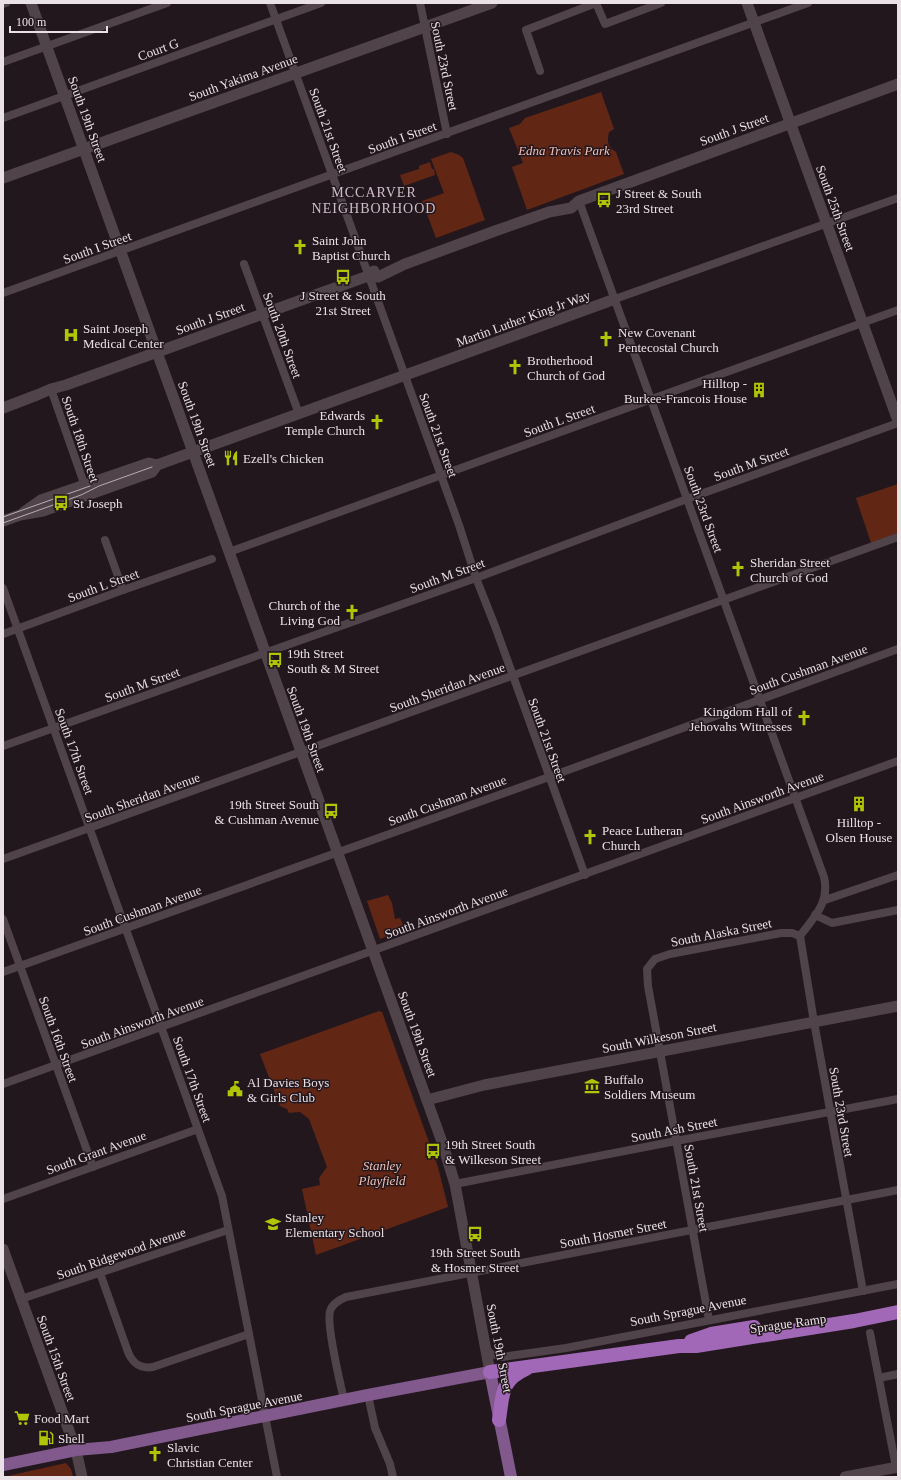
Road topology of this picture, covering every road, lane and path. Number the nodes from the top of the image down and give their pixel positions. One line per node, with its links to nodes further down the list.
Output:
1 (32, 3): 13 (street, South 19th Street)
2 (167, 3): 13 (street)
3 (270, 3): 10 (street, South 21st Street)
4 (321, 3): 10 (street, Court G)
5 (420, 3): 12 (street, South 23rd Street)
6 (492, 3): 12 (street, South Yakima Avenue)
7 (661, 3): 15 (street)
8 (747, 3): 11 (street, South 25th Street)
9 (808, 3): 11 (street, South I Street)
10 (276, 20): 16 (street, South 21st Street); 18 (street, Court G)
11 (754, 22): 20 (street, South 25th Street); 21 (street, South I Street)
12 (425, 28): 16 (street, South Yakima Avenue); 21 (street, South 23rd Street)
13 (47, 46): 14 (street); 18 (street, South 19th Street)
14 (3, 62)
15 (540, 72)
16 (295, 73): 22 (street, South Yakima Avenue); 23 (street, South 21st Street)
17 (898, 84): 20 (street, South J Street)
18 (65, 95): 19 (street, Court G); 22 (street, South 19th Street)
19 (3, 118)
20 (790, 123): 26 (street, South J Street); 27 (street, South 25th Street)
21 (447, 134): 23 (street, South I Street)
22 (84, 149): 24 (street, South Yakima Avenue); 28 (street, South 19th Street)
23 (332, 175): 28 (street, South I Street); 30 (street, South 21st Street)
24 (3, 178)
25 (898, 198): 27 (street, Martin Luther King Jr Way)
26 (579, 200): 30 (street, South J Street); 32 (street, South 23rd Street)
27 (826, 223): 32 (street, Martin Luther King Jr Way); 35 (street, South 25th Street)
28 (121, 251): 31 (street, South I Street); 36 (street, South 19th Street)
29 (244, 264): 34 (street, South 20th Street)
30 (368, 276): 34 (street, South J Street); 37 (street, South 21st Street)
31 (3, 294)
32 (615, 299): 37 (street, Martin Luther King Jr Way); 39 (street, South 23rd Street)
33 (898, 310): 35 (street, South L Street)
34 (263, 314): 36 (street, South J Street); 41 (street, South 20th Street)
35 (862, 323): 39 (street, South L Street); 42 (street, South 25th Street)
36 (157, 352): 38 (street, South J Street); 43 (street, South 19th Street)
37 (404, 376): 41 (street, Martin Luther King Jr Way); 44 (street, South 21st Street)
38 (56, 389): 40 (street, South J Street); 45 (street, South 18th Street)
39 (651, 399): 44 (street, South L Street); 46 (street, South 23rd Street)
40 (3, 408)
41 (298, 414): 43 (street, Martin Luther King Jr Way)
42 (898, 422): 46 (street, South M Street)
43 (193, 452): 45 (street, Martin Luther King Jr Way); 50 (street, South 19th Street)
44 (441, 476): 50 (street, South L Street); 52 (street, South 21st Street)
45 (86, 490): 47 (street, Martin Luther King Jr Way)
46 (687, 499): 52 (street, South M Street); 55 (street, South 23rd Street)
47 (3, 521)
48 (898, 537): 55 (street, South Sheridan Avenue)
49 (105, 540): 54 (street)
50 (229, 552): 59 (street, South 19th Street)
51 (212, 559): 54 (street, South L Street)
52 (476, 578): 59 (street, South M Street); 60 (street, South 21st Street)
53 (3, 588): 56 (street, South 17th Street)
54 (123, 590): 56 (street, South L Street)
55 (723, 599): 60 (street, South Sheridan Avenue); 61 (street, South 23rd Street)
56 (18, 628): 57 (street, South L Street); 62 (street, South 17th Street)
57 (3, 634)
58 (898, 649): 61 (street, South Cushman Avenue)
59 (265, 652): 62 (street, South M Street); 64 (street, South 19th Street)
60 (513, 676): 64 (street, South Sheridan Avenue); 66 (street, South 21st Street)
61 (760, 699): 66 (street, South Cushman Avenue); 67 (street, South 23rd Street)
62 (54, 728): 63 (street, South M Street); 68 (street, South 17th Street)
63 (3, 746)
64 (301, 752): 68 (street, South Sheridan Avenue); 69 (street, South 19th Street)
65 (898, 761): 67 (street, South Ainsworth Avenue)
66 (549, 777): 69 (street, South Cushman Avenue); 71 (street, South 21st Street)
67 (795, 798): 71 (street, South Ainsworth Avenue); 73 (street, South 23rd Street)
68 (90, 828): 70 (street, South Sheridan Avenue); 77 (street, South 17th Street)
69 (337, 852): 77 (street, South Cushman Avenue); 79 (street, South 19th Street)
70 (3, 859)
71 (585, 875): 79 (street, South Ainsworth Avenue)
72 (898, 875): 73 (street)
73 (825, 900): 75 (street)
74 (898, 910): 75 (street)
75 (815, 915): 78 (street)
76 (3, 919): 80 (street, South 16th Street)
77 (126, 928): 80 (street, South Cushman Avenue); 85 (street, South 17th Street)
78 (800, 936): 81 (street, South Alaska Street); 84 (street, South 23rd Street)
79 (373, 951): 85 (street, South Ainsworth Avenue); 90 (street, South 19th Street)
80 (20, 966): 82 (street, South Cushman Avenue); 87 (street, South 16th Street)
81 (649, 966): 86 (street, South 21st Street)
82 (3, 972)
83 (898, 1006): 84 (street, South Wilkeson Street)
84 (814, 1022): 86 (street, South Wilkeson Street); 91 (street, South 23rd Street)
85 (162, 1027): 87 (street, South Ainsworth Avenue); 92 (street, South 17th Street)
86 (660, 1052): 90 (street, South Wilkeson Street); 93 (street, South 21st Street)
87 (56, 1066): 88 (street, South Ainsworth Avenue); 94 (street, South 16th Street)
88 (3, 1084)
89 (898, 1099): 91 (street, South Ash Street)
90 (427, 1100): 95 (street, South 19th Street)
91 (830, 1112): 93 (street, South Ash Street); 98 (street, South 23rd Street)
92 (198, 1129): 94 (street, South Grant Avenue); 100 (street, South 17th Street)
93 (676, 1140): 95 (street, South Ash Street); 99 (street, South 21st Street)
94 (93, 1167): 97 (street, South Grant Avenue)
95 (455, 1184): 103 (street, South 19th Street)
96 (898, 1190): 98 (street, South Hosmer Street)
97 (3, 1199)
98 (846, 1200): 99 (street, South Hosmer Street); 105 (street, South 23rd Street)
99 (693, 1229): 103 (street, South Hosmer Street); 108 (street, South 21st Street)
100 (228, 1230): 102 (street, South Ridgewood Avenue); 110 (street, South 17th Street)
101 (3, 1249): 106 (street, South 15th Street)
102 (100, 1273): 106 (street, South Ridgewood Avenue); 110 (street)
103 (472, 1273): 111 (street, South 19th Street); 117 (street, South Hosmer Street)
104 (898, 1284): 105 (street, South Sprague Avenue)
105 (863, 1291): 108 (street, South Sprague Avenue)
106 (21, 1299): 120 (street, South 15th Street)
107 (898, 1311): 112 (highway, Sprague Ramp)
108 (709, 1320): 111 (street, South Sprague Avenue)
109 (870, 1333): 115 (street)
110 (249, 1334): 118 (street, South 17th Street)
111 (485, 1347): 113 (street, South 19th Street)
112 (532, 1366): 113 (highway, Sprague Ramp); 119 (highway)
113 (490, 1372): 116 (main road, South Sprague Avenue); 119 (main road, South 19th Street)
114 (898, 1374): 115 (street)
115 (879, 1378): 122 (street)
116 (368, 1395): 117 (main road, South Sprague Avenue); 125 (street)
117 (344, 1400): 118 (main road, South Sprague Avenue)
118 (265, 1415): 120 (main road, South Sprague Avenue); 124 (street, South 17th Street)
119 (499, 1420): 126 (main road, South 19th Street)
120 (76, 1450): 121 (main road, South Sprague Avenue); 123 (street, South 15th Street)
121 (3, 1465)
122 (897, 1467): 127 (street)
123 (82, 1477)
124 (277, 1477)
125 (393, 1477)
126 (510, 1477)
127 (845, 1477)

